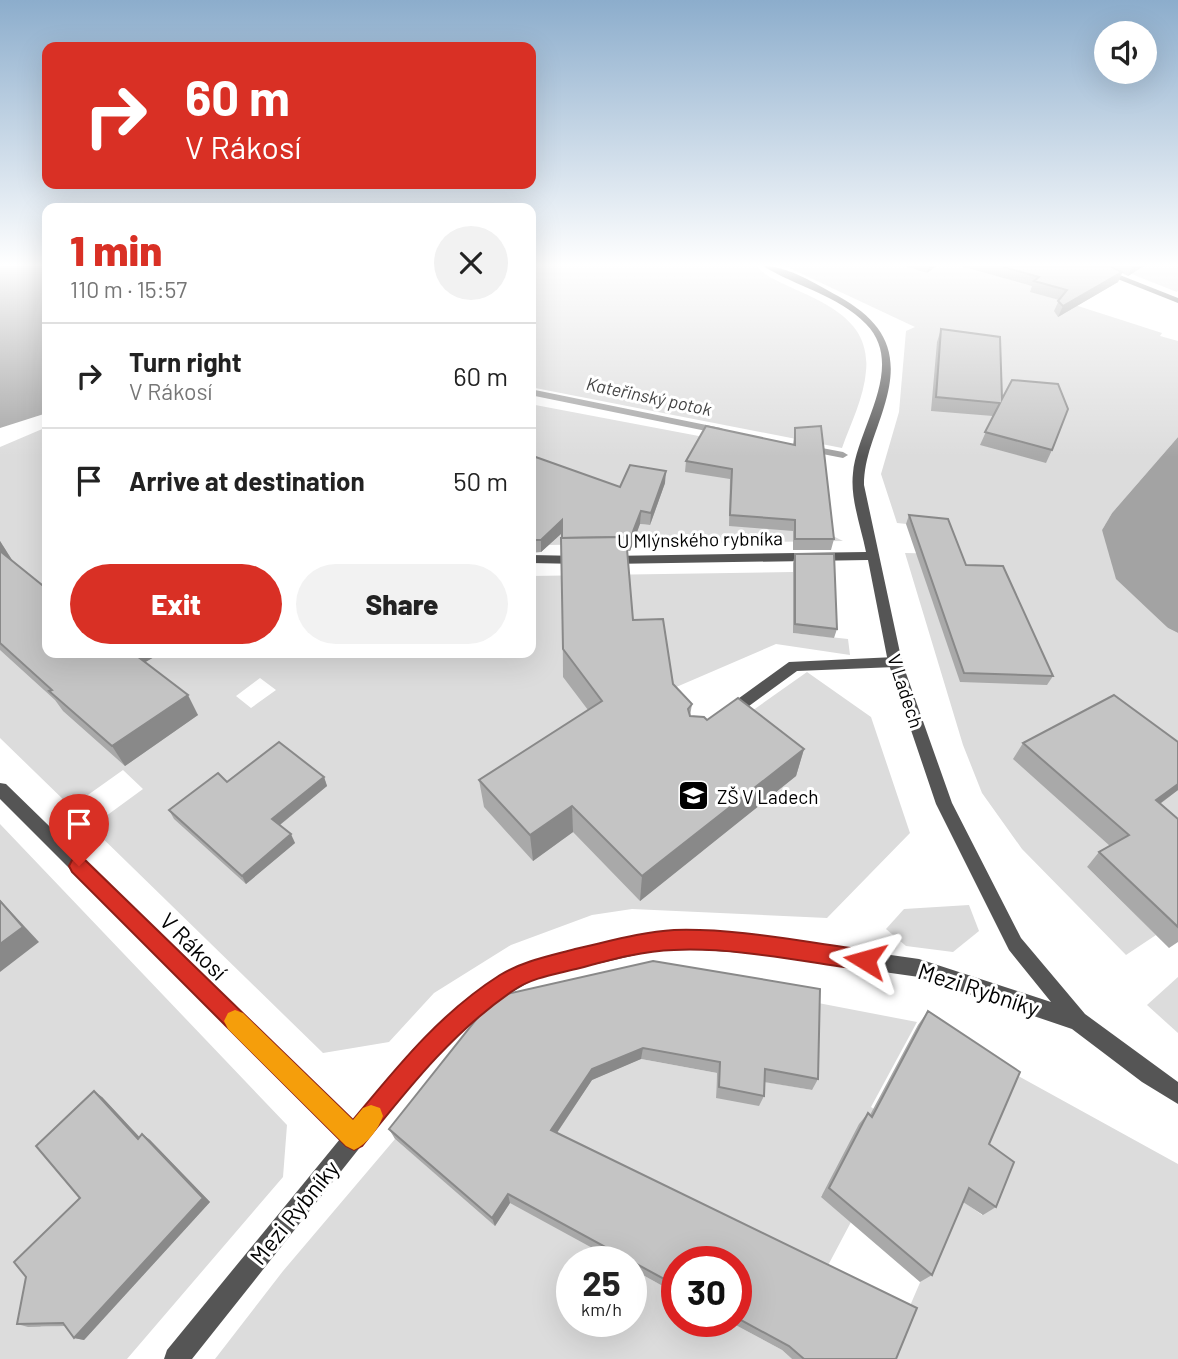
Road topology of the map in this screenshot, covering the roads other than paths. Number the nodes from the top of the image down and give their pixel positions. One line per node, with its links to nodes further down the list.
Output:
1 (875, 329): 2 (street, V Ladech)
2 (871, 556): 3 (street, U Mlýnského rybníka); 4 (street, V Ladech)
3 (536, 559)
4 (895, 662): 5 (street); 7 (street, V Ladech)
5 (716, 722)
6 (0, 789): 9 (street, V Rákosí)
7 (1078, 1020): 8 (street, V Ladech); 9 (street, Mezi Rybníky)
8 (1178, 1094)
9 (354, 1138): 10 (street, Mezi Rybníky)
10 (176, 1359)

